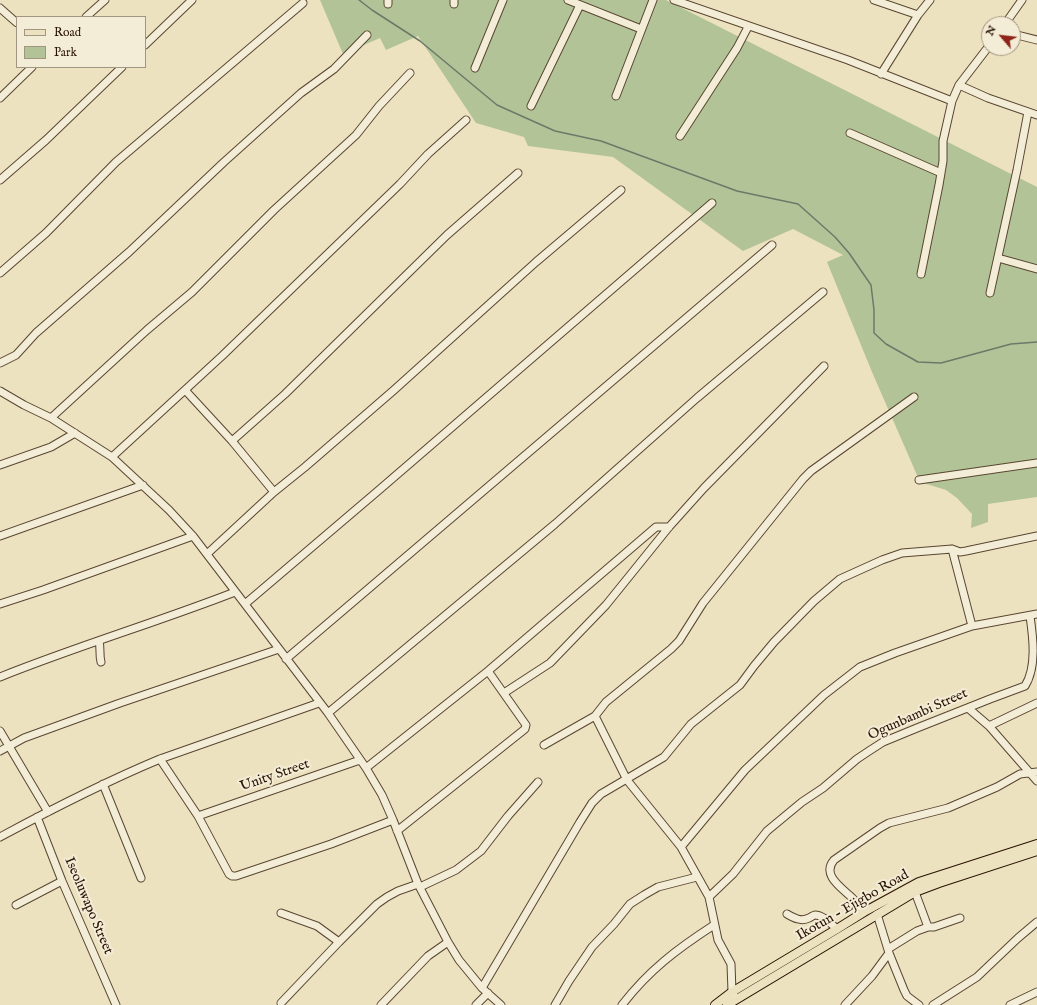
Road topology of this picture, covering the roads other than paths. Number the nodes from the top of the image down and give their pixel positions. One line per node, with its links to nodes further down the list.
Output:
1 (92, 0): 13 (street)
2 (104, 0): 13 (street)
3 (192, 0): 24 (street)
4 (503, 0): 28 (street)
5 (568, 0): 12 (street)
6 (653, 0): 20 (street)
7 (674, 0): 19 (street)
8 (874, 0): 15 (street)
9 (930, 0): 15 (street)
10 (1022, 0): 17 (street)
11 (303, 3): 49 (street)
12 (580, 5): 20 (street); 35 (street)
13 (97, 6): 16 (street)
14 (1, 10): 18 (street)
15 (918, 15): 30 (street)
16 (87, 16)
17 (1011, 16)
18 (16, 22)
19 (748, 26): 30 (street); 40 (street)
20 (641, 29): 32 (street)
21 (367, 35): 53 (street)
22 (1021, 36): 23 (street)
23 (1037, 40)
24 (146, 44)
25 (982, 56): 31 (street)
26 (31, 68): 33 (street)
27 (121, 68): 43 (street)
28 (475, 68)
29 (410, 73): 58 (street)
30 (881, 74): 34 (street)
31 (959, 86): 34 (street); 36 (street)
32 (616, 96)
33 (0, 98)
34 (952, 101): 42 (street)
35 (531, 106)
36 (1028, 112): 37 (street); 47 (street)
37 (1037, 114)
38 (466, 120): 55 (street)
39 (850, 133): 42 (street)
40 (680, 136)
41 (518, 172): 60 (street)
42 (941, 173): 50 (street)
43 (0, 180)
44 (621, 190): 66 (street)
45 (712, 203): 75 (street)
46 (772, 245): 80 (street)
47 (998, 258): 48 (street); 52 (street)
48 (1037, 269)
49 (0, 273)
50 (921, 274)
51 (823, 292): 88 (street)
52 (990, 294)
53 (0, 363)
54 (824, 366): 67 (street)
55 (186, 390): 60 (street); 61 (street)
56 (0, 391): 58 (street)
57 (914, 397): 89 (street)
58 (51, 418): 59 (street)
59 (75, 433): 61 (street); 63 (street)
60 (232, 441): 66 (street)
61 (112, 457): 65 (street)
62 (1037, 462): 64 (street)
63 (0, 465)
64 (919, 480)
65 (143, 485): 68 (street); 69 (street)
66 (274, 492): 72 (street)
67 (669, 527): 82 (street); 84 (street)
68 (0, 536)
69 (193, 536): 72 (street); 74 (street)
70 (1037, 536): 71 (street)
71 (952, 549): 77 (street); 99 (street)
72 (207, 554): 73 (street)
73 (235, 592): 75 (street); 78 (street)
74 (0, 604)
75 (245, 604): 79 (street)
76 (1034, 615): 77 (street); 87 (street, Ogunbambi Street)
77 (972, 626): 109 (street)
78 (99, 641): 81 (street); 83 (street)
79 (278, 649): 80 (street); 93 (street)
80 (286, 659): 85 (street)
81 (101, 662)
82 (488, 671): 84 (street); 97 (street)
83 (0, 677)
84 (504, 693): 107 (street)
85 (319, 703): 88 (street); 95 (street)
86 (1037, 703): 90 (street)
87 (968, 708): 90 (street); 116 (street, Ogunbambi Street)
88 (328, 713): 96 (street)
89 (595, 716): 92 (street); 99 (street)
90 (989, 726): 98 (street)
91 (0, 731): 93 (street)
92 (544, 744)
93 (8, 746): 94 (street); 103 (street)
94 (0, 751)
95 (160, 759): 102 (street); 104 (street)
96 (360, 760): 97 (street); 104 (street, Unity Street)
97 (366, 768): 106 (street)
98 (1033, 773): 100 (street); 118 (street)
99 (627, 780): 109 (street); 130 (street)
100 (1037, 781)
101 (538, 782): 114 (street)
102 (103, 784): 103 (street); 112 (street)
103 (48, 812): 105 (street)
104 (198, 816): 106 (street)
105 (37, 818): 108 (street); 113 (street, Iseoluwapo Street)
106 (393, 820): 107 (street)
107 (397, 831): 114 (street)
108 (0, 837)
109 (681, 847): 111 (street)
110 (1036, 850): 115 (main road, Ikotun - Ejigbo Road); 118 (main road, Ikotun - Ejigbo Road)
111 (697, 877): 116 (street); 138 (street)
112 (141, 878)
113 (62, 881): 117 (street); 134 (street, Iseoluwapo Street)
114 (419, 886): 127 (street); 128 (street)
115 (915, 892): 121 (main road, Ikotun - Ejigbo Road); 125 (street)
116 (708, 896): 124 (street)
117 (16, 905)
118 (864, 912): 126 (main road, Ikotun - Ejigbo Road)
119 (281, 913): 127 (street)
120 (787, 914): 126 (street)
121 (877, 914): 129 (street); 132 (main road, Ikotun - Ejigbo Road)
122 (960, 918): 125 (street)
123 (1037, 922): 144 (street)
124 (714, 925): 132 (street); 139 (street)
125 (928, 927): 129 (street)
126 (837, 930): 132 (main road, Ikotun - Ejigbo Road)
127 (339, 942): 133 (street)
128 (448, 942): 130 (street); 135 (street)
129 (889, 951): 142 (street); 143 (street)
130 (485, 990): 136 (street); 137 (street)
131 (1037, 992): 145 (street)
132 (734, 996): 140 (main road, Ikotun - Ejigbo Road); 141 (main road, Ikotun - Ejigbo Road)
133 (281, 1003)
134 (116, 1005)
135 (381, 1005)
136 (476, 1005)
137 (502, 1005)
138 (555, 1005)
139 (622, 1005)
140 (715, 1005)
141 (727, 1005)
142 (845, 1005)
143 (919, 1005)
144 (933, 1005)
145 (1010, 1005)

